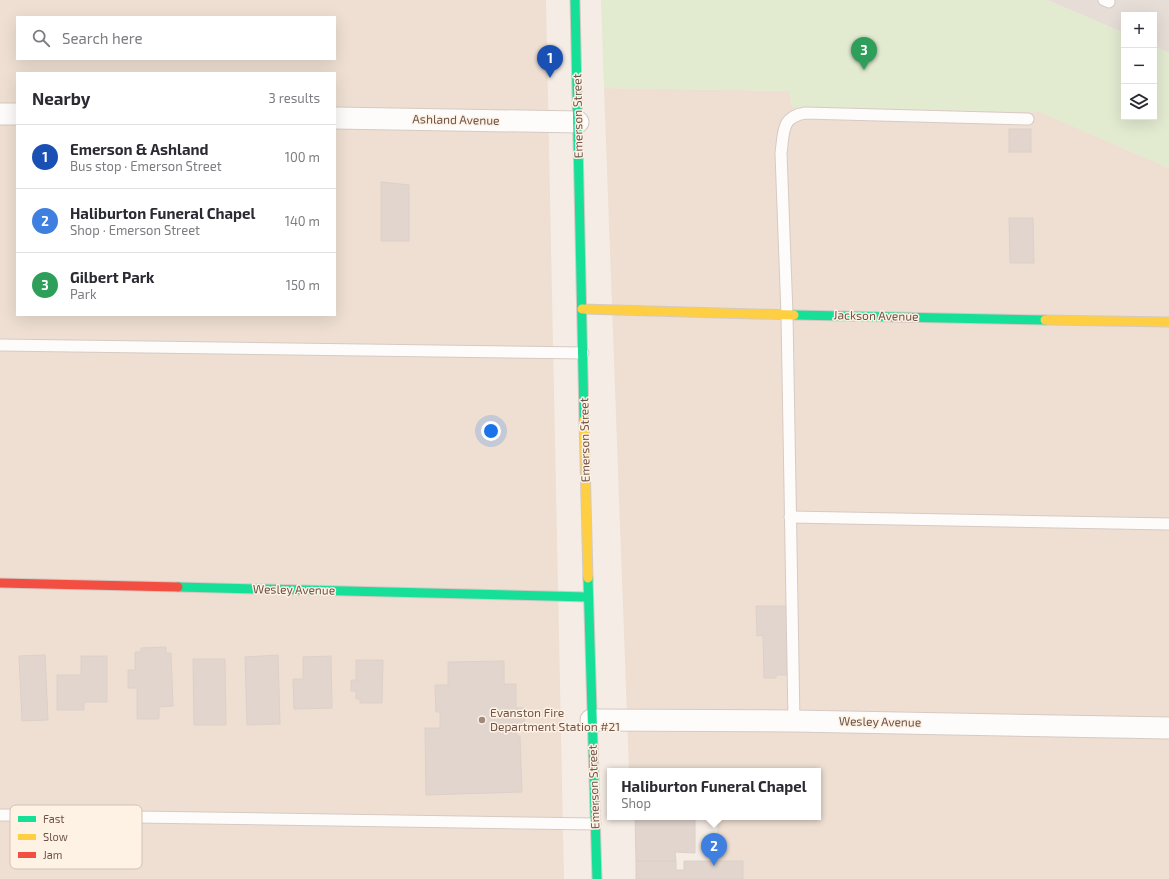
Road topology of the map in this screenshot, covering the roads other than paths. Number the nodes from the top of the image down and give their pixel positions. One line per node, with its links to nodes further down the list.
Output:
1 (575, 0): 6 (street, Emerson Street)
2 (0, 114): 3 (street)
3 (16, 114)
4 (336, 118): 6 (street, Ashland Avenue)
5 (1028, 119): 8 (lane)
6 (578, 122): 7 (street, Emerson Street)
7 (582, 309): 8 (street, Jackson Avenue); 11 (street, Emerson Street)
8 (787, 315): 9 (street, Jackson Avenue); 12 (lane)
9 (1169, 322)
10 (0, 345): 11 (lane)
11 (583, 353): 15 (street, Emerson Street)
12 (790, 517): 13 (lane); 17 (lane)
13 (1169, 524)
14 (0, 584): 15 (street, Wesley Avenue)
15 (588, 596): 16 (street, Emerson Street)
16 (591, 720): 17 (street, Wesley Avenue); 22 (street, Emerson Street)
17 (794, 721): 18 (street, Wesley Avenue)
18 (1169, 728)
19 (0, 815): 20 (lane)
20 (10, 815)
21 (142, 817): 22 (lane)
22 (595, 824): 23 (street, Emerson Street)
23 (597, 879)

